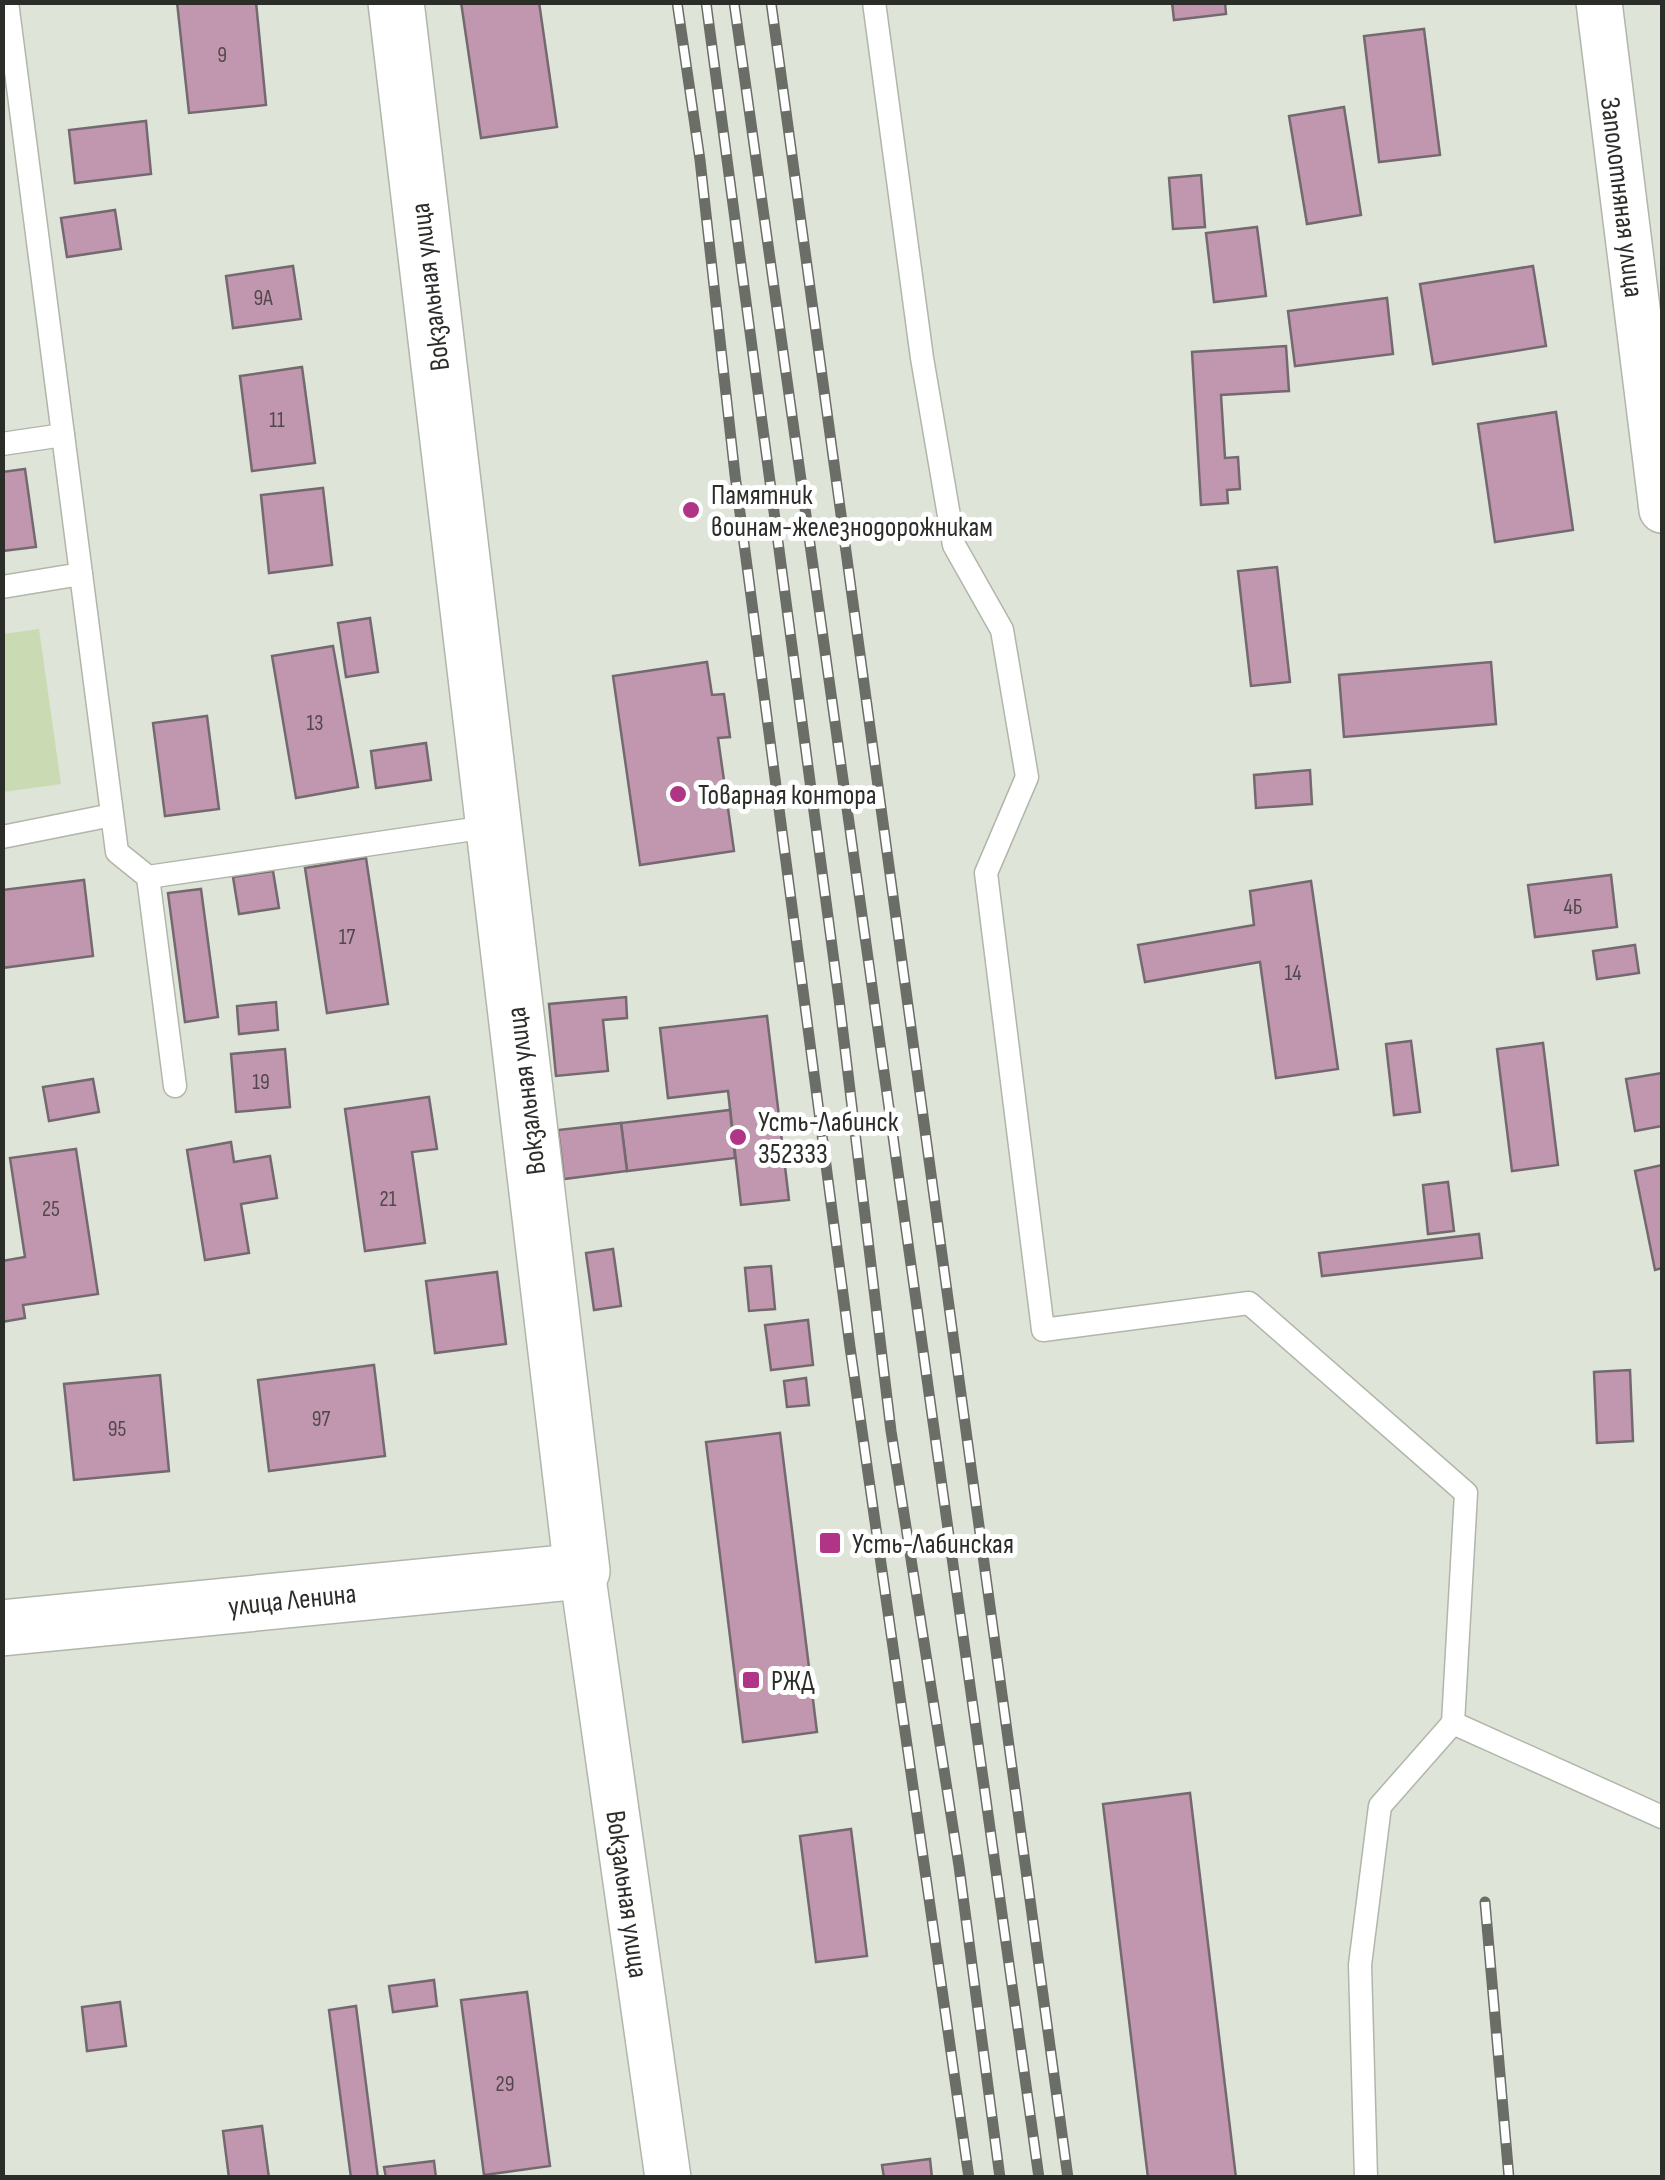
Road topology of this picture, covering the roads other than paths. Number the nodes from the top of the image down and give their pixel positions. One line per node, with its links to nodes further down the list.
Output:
1 (7, 2): 5 (lane)
2 (396, 2): 11 (street, Вокзальная улица)
3 (874, 2): 17 (lane)
4 (1599, 2): 7 (street, Заполотняная улица)
5 (63, 435): 6 (lane); 8 (lane)
6 (2, 444)
7 (1662, 510)
8 (81, 574): 9 (lane); 10 (lane)
9 (2, 588)
10 (112, 816): 12 (lane); 13 (lane)
11 (494, 826): 13 (lane); 15 (street, Вокзальная улица)
12 (2, 837)
13 (148, 878): 14 (lane)
14 (175, 1086)
15 (582, 1571): 16 (street, улица Ленина); 19 (street, Вокзальная улица)
16 (2, 1628)
17 (1453, 1723): 18 (lane); 20 (lane)
18 (1662, 1816)
19 (668, 2178)
20 (1366, 2178)

